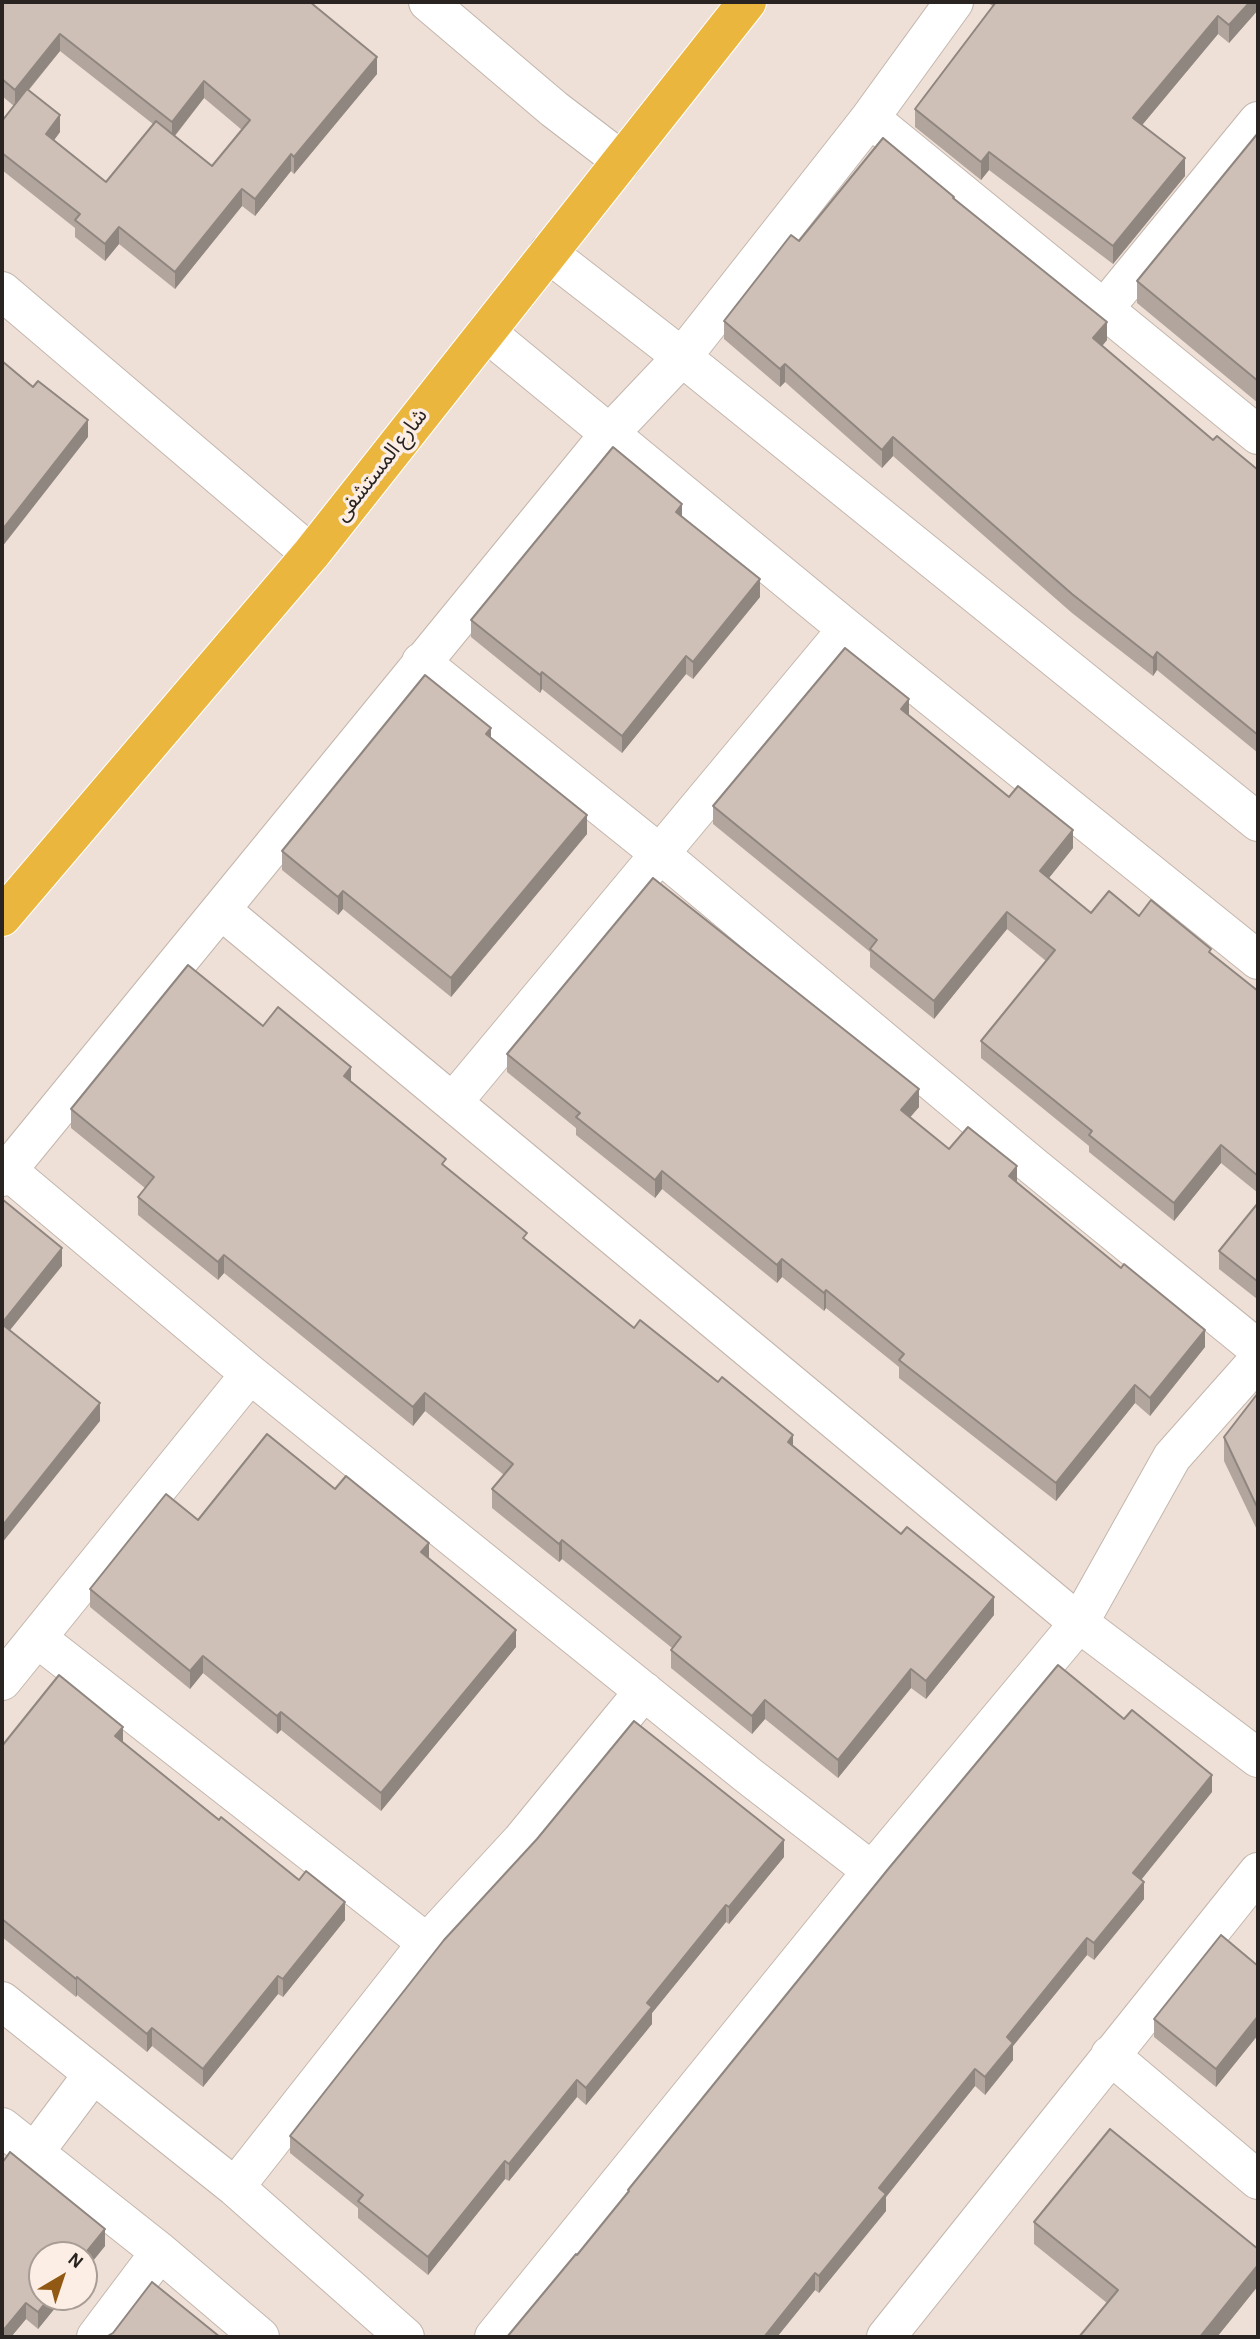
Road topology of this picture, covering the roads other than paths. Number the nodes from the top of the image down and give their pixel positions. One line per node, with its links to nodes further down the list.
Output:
1 (428, 2): 6 (street)
2 (747, 2): 6 (highway, شارع المستشفى)
3 (954, 2): 4 (street)
4 (870, 118): 9 (street); 11 (street)
5 (1258, 121): 9 (street)
6 (622, 161): 7 (highway, شارع المستشفى)
7 (548, 253): 10 (highway, شارع المستشفى); 11 (street)
8 (2, 291): 14 (street)
9 (1104, 309): 13 (street)
10 (486, 332): 12 (street); 14 (highway, شارع المستشفى)
11 (682, 358): 12 (street); 17 (street)
12 (611, 432): 15 (street); 16 (street)
13 (1258, 435)
14 (311, 554): 19 (highway, شارع المستشفى)
15 (847, 629): 18 (street); 21 (street)
16 (421, 662): 18 (street); 20 (street)
17 (1258, 822)
18 (659, 853): 22 (street); 24 (street)
19 (4, 910)
20 (221, 910): 22 (street); 23 (street)
21 (1258, 960)
22 (453, 1102): 27 (street)
23 (4, 1173): 26 (street)
24 (1258, 1349)
25 (1258, 1360): 27 (street)
26 (250, 1374): 28 (street); 30 (street)
27 (1079, 1623): 31 (street); 32 (street)
28 (37, 1638): 29 (street); 34 (street)
29 (2, 1681)
30 (644, 1691): 32 (street); 34 (street)
31 (1258, 1758)
32 (872, 1871): 46 (street)
33 (1258, 1872): 36 (street)
34 (426, 1943): 41 (street)
35 (2, 2001): 37 (street)
36 (1110, 2055): 40 (street); 47 (street)
37 (93, 2074): 39 (street); 41 (street)
38 (2, 2127): 39 (street)
39 (34, 2153): 42 (street)
40 (1258, 2180)
41 (235, 2187): 45 (street)
42 (160, 2252): 43 (street); 44 (street)
43 (96, 2337)
44 (260, 2337)
45 (405, 2337)
46 (494, 2337)
47 (886, 2337)

